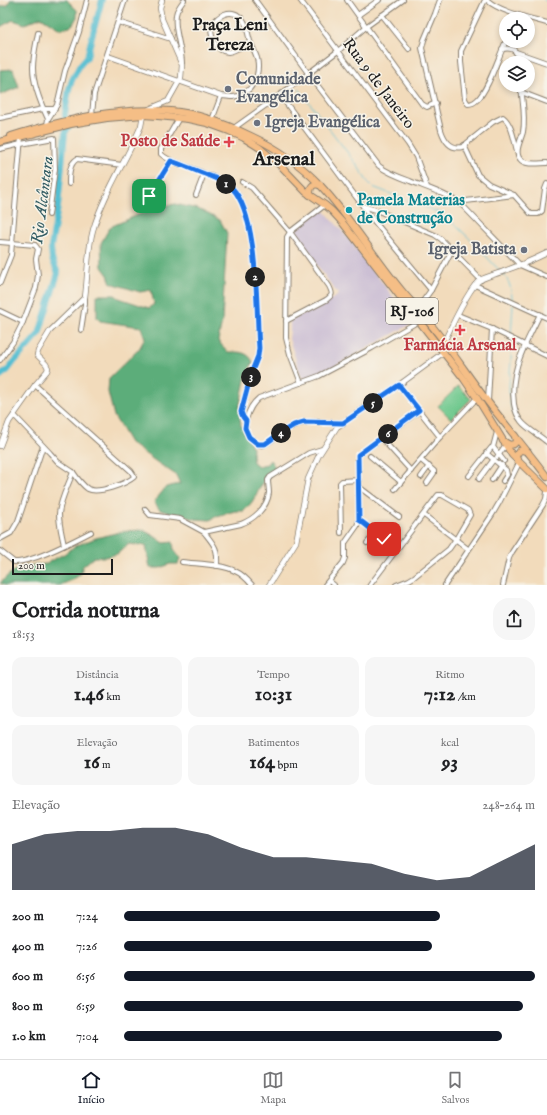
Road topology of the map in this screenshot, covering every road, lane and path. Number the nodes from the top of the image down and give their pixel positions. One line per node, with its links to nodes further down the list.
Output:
1 (87, 0): 39 (street)
2 (125, 0): 16 (street)
3 (162, 0): 20 (street)
4 (184, 0): 29 (street)
5 (255, 0): 30 (street)
6 (300, 0): 24 (street, Rua 9 de Janeiro)
7 (347, 0): 13 (street)
8 (379, 0): 13 (street)
9 (403, 0): 14 (street)
10 (440, 0): 37 (street)
11 (486, 0): 12 (street); 23 (street)
12 (507, 12)
13 (358, 15): 18 (street)
14 (382, 15): 18 (street); 22 (street)
15 (535, 21): 17 (street)
16 (118, 22): 20 (street); 26 (street)
17 (547, 23)
18 (367, 26): 24 (street); 37 (street)
19 (38, 33): 38 (street)
20 (171, 39): 29 (street)
21 (250, 42): 21 (street); 34 (street)
22 (409, 49)
23 (502, 50): 25 (street)
24 (338, 51): 30 (street); 65 (street, Rua 9 de Janeiro)
25 (516, 52): 27 (street); 28 (street)
26 (108, 56): 31 (street); 42 (street)
27 (517, 56)
28 (547, 63)
29 (182, 65): 31 (street)
30 (308, 73): 33 (street); 65 (street)
31 (179, 81): 34 (street); 35 (street)
32 (521, 92): 36 (street); 56 (street)
33 (280, 95): 49 (street); 72 (street)
34 (221, 96): 46 (street)
35 (168, 101): 40 (street); 41 (street)
36 (547, 102)
37 (436, 103): 54 (street)
38 (43, 109): 39 (street); 43 (street); 47 (street)
39 (55, 109): 47 (street)
40 (172, 111): 41 (highway, RJ-106); 46 (highway, RJ-106)
41 (145, 113): 42 (highway, RJ-106); 44 (highway, RJ-106); 45 (highway, RJ-106); 59 (street)
42 (92, 115): 45 (highway, RJ-106)
43 (0, 118)
44 (179, 118): 57 (street); 67 (highway, RJ-106)
45 (82, 119): 48 (highway, RJ-106)
46 (212, 120): 49 (highway, RJ-106)
47 (47, 122): 48 (highway, RJ-106); 51 (highway, RJ-106)
48 (54, 126): 50 (highway, RJ-106)
49 (234, 128): 64 (highway, RJ-106)
50 (21, 137): 52 (highway, RJ-106); 53 (street)
51 (0, 138)
52 (0, 142)
53 (21, 144): 55 (street); 73 (street); 76 (street)
54 (464, 145): 56 (street); 68 (street)
55 (0, 149)
56 (518, 151): 58 (street)
57 (171, 161): 60 (street); 69 (street)
58 (547, 163)
59 (122, 165): 62 (street); 85 (street)
60 (204, 174): 66 (street); 108 (street)
61 (242, 182): 74 (street)
62 (69, 184)
63 (547, 184): 68 (street)
64 (320, 185): 67 (highway); 86 (highway, RJ-106)
65 (427, 188): 70 (street)
66 (196, 195)
67 (310, 195): 71 (highway, RJ-106)
68 (514, 195): 70 (street)
69 (149, 196)
70 (458, 202): 79 (street)
71 (325, 205): 74 (street); 92 (highway, RJ-106)
72 (363, 206): 77 (street); 84 (street)
73 (49, 215)
74 (290, 232): 91 (street); 91 (street)
75 (0, 242): 76 (street)
76 (12, 243): 82 (street); 93 (street)
77 (452, 250): 81 (street); 84 (street)
78 (547, 253): 79 (street)
79 (520, 265): 80 (street); 81 (street)
80 (547, 277)
81 (481, 280): 83 (street)
82 (0, 283)
83 (475, 285): 88 (street); 89 (street)
84 (431, 290): 86 (street)
85 (84, 297): 95 (street); 102 (street)
86 (418, 308): 96 (highway, RJ-106)
87 (0, 310): 93 (street)
88 (540, 314): 90 (street); 97 (street)
89 (458, 315): 94 (street); 96 (street)
90 (547, 318)
91 (286, 321): 101 (street)
92 (419, 321): 98 (highway, RJ-106); 101 (street)
93 (23, 322): 100 (street)
94 (492, 329): 97 (street); 105 (street)
95 (81, 330)
96 (444, 342): 105 (highway, RJ-106)
97 (525, 345): 99 (street); 114 (street)
98 (444, 352): 103 (street); 104 (highway, RJ-106)
99 (547, 356)
100 (0, 360)
101 (301, 383): 108 (street)
102 (35, 385): 107 (street); 130 (street)
103 (399, 385): 106 (street); 109 (street)
104 (477, 398): 110 (highway, RJ-106); 112 (street)
105 (488, 402): 111 (highway, RJ-106)
106 (419, 410): 112 (street); 113 (street)
107 (14, 415): 116 (street); 117 (street)
108 (246, 421): 109 (street)
109 (343, 423): 119 (street)
110 (497, 432): 115 (highway, RJ-106); 118 (street)
111 (514, 434): 115 (highway); 121 (highway, RJ-106)
112 (440, 437): 125 (street)
113 (382, 439): 129 (street); 135 (street)
114 (547, 442)
115 (504, 443): 122 (street); 126 (highway, RJ-106)
116 (0, 446)
117 (43, 446): 130 (street); 151 (street)
118 (493, 447): 120 (street); 122 (street)
119 (322, 449): 148 (street); 162 (street)
120 (486, 453): 124 (street); 131 (street)
121 (529, 453): 126 (highway); 133 (highway, RJ-106)
122 (498, 454): 124 (street); 127 (street)
123 (370, 456): 138 (street)
124 (494, 459): 127 (street); 134 (street)
125 (421, 460): 128 (street); 129 (street)
126 (518, 461): 142 (highway, RJ-106); 156 (street)
127 (503, 463): 136 (street); 137 (street)
128 (429, 466): 132 (street); 139 (street)
129 (411, 471): 138 (street)
130 (73, 472): 155 (street)
131 (469, 476)
132 (421, 477)
133 (547, 477)
134 (479, 479)
135 (359, 480): 140 (street); 149 (street)
136 (492, 480)
137 (503, 481)
138 (401, 482): 141 (street)
139 (426, 483)
140 (359, 487): 145 (street); 146 (street)
141 (395, 489)
142 (547, 490): 168 (street)
143 (145, 509): 148 (street)
144 (424, 515): 153 (street); 153 (street); 165 (street)
145 (399, 517)
146 (359, 520): 150 (street); 160 (street)
147 (91, 532): 155 (street)
148 (204, 532): 159 (street)
149 (341, 533)
150 (376, 533): 152 (street); 154 (street)
151 (0, 538)
152 (384, 539)
153 (456, 539): 156 (street); 166 (street)
154 (367, 543)
155 (64, 545): 157 (street)
156 (468, 549): 167 (street)
157 (0, 551)
158 (182, 562): 159 (street)
159 (217, 566): 161 (street)
160 (329, 581): 163 (street); 164 (street)
161 (252, 585)
162 (269, 585)
163 (325, 585)
164 (334, 585)
165 (370, 585)
166 (396, 585)
167 (445, 585)
168 (503, 585)

